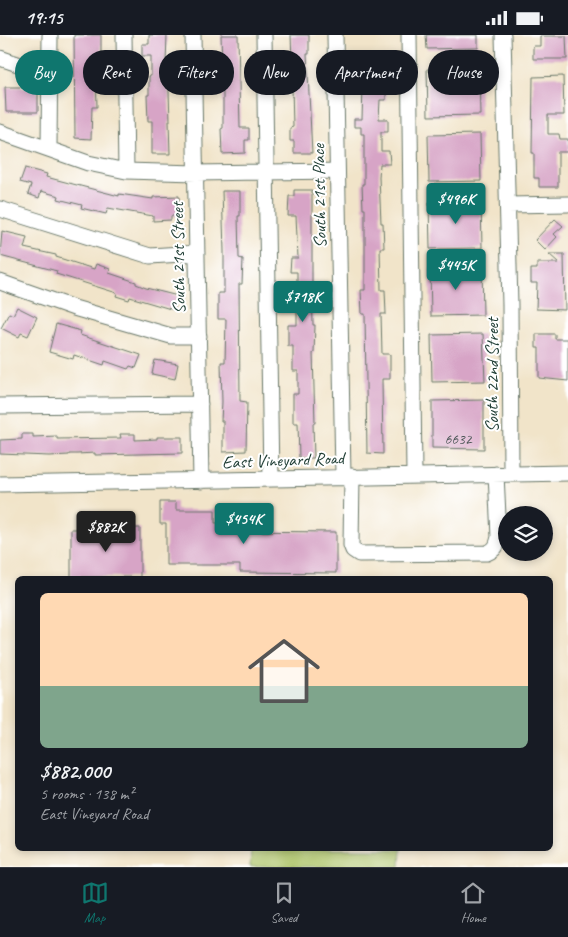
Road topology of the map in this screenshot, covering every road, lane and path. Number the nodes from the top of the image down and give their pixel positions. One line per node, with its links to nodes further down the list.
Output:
1 (50, 35): 8 (street)
2 (124, 35): 14 (street)
3 (193, 35): 17 (street, South 21st Street)
4 (264, 35): 16 (street)
5 (335, 35): 15 (street, South 21st Place)
6 (410, 35): 28 (street)
7 (503, 35): 19 (street, South 22nd Street)
8 (50, 50)
9 (0, 58): 10 (street)
10 (15, 63)
11 (50, 95): 13 (street)
12 (0, 132): 13 (street)
13 (49, 148): 14 (street)
14 (126, 171): 17 (street)
15 (337, 171): 16 (street); 29 (street, South 21st Place)
16 (268, 172): 17 (street); 30 (street)
17 (196, 173): 21 (street, South 21st Street)
18 (568, 204): 19 (street)
19 (508, 205): 27 (street, South 22nd Street)
20 (0, 209): 21 (street)
21 (197, 253): 23 (street, South 21st Street)
22 (0, 282): 23 (street)
23 (199, 336): 24 (street, South 21st Street)
24 (200, 404): 25 (street); 31 (street, South 21st Street)
25 (0, 406)
26 (568, 473): 27 (street, East Vineyard Road)
27 (504, 474): 28 (street, East Vineyard Road); 29 (street, South 21st Place)
28 (414, 475): 29 (street, East Vineyard Road)
29 (348, 476): 30 (street, East Vineyard Road)
30 (271, 479): 31 (street, East Vineyard Road)
31 (201, 481): 32 (street, East Vineyard Road)
32 (0, 484)

